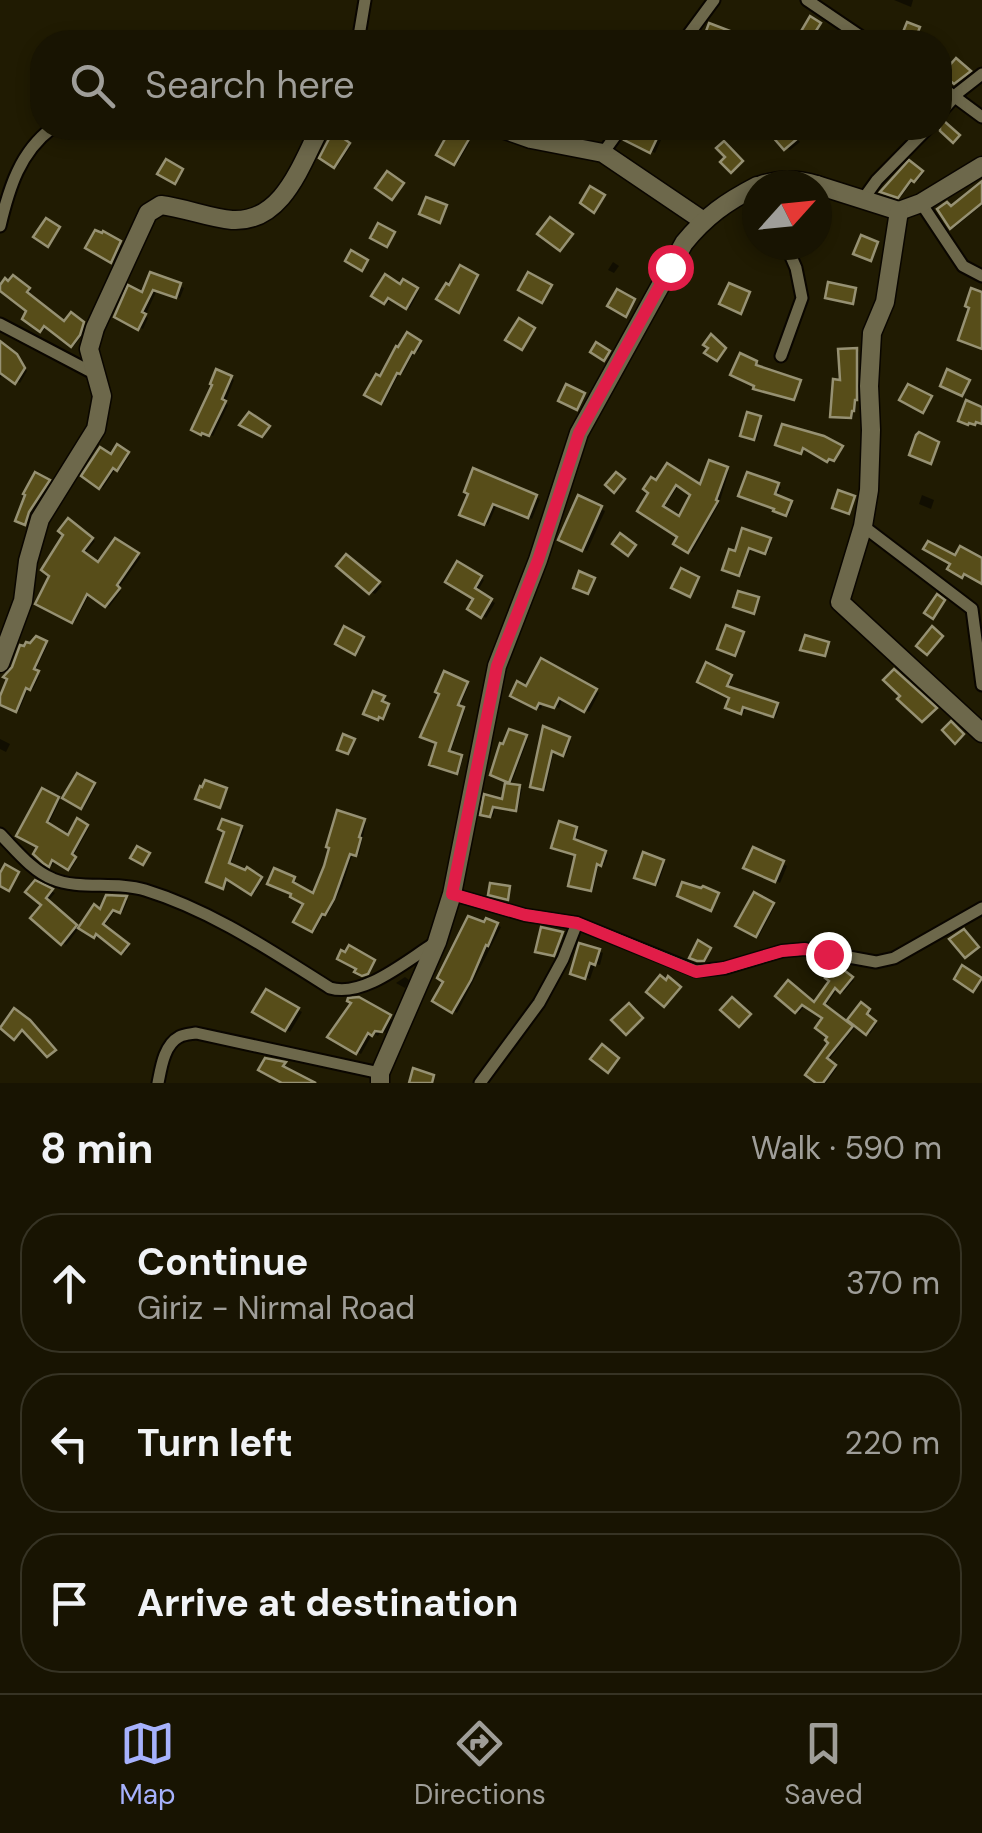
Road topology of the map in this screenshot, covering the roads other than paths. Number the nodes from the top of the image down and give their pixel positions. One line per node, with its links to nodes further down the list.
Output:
1 (366, 0): 4 (street)
2 (714, 0): 5 (street)
3 (807, 0): 6 (street)
4 (360, 30)
5 (692, 30)
6 (851, 30)
7 (982, 74): 9 (street)
8 (952, 94): 9 (street)
9 (955, 96): 10 (street); 11 (street)
10 (952, 100)
11 (982, 117)
12 (41, 140): 25 (street)
13 (314, 140): 30 (street)
14 (537, 140): 17 (street)
15 (612, 140): 17 (street)
16 (916, 140): 21 (street)
17 (603, 152): 24 (street)
18 (982, 166): 22 (street)
19 (832, 189): 21 (street)
20 (742, 194): 24 (street)
21 (864, 198): 23 (street)
22 (921, 203): 23 (street); 27 (street)
23 (899, 211): 31 (street)
24 (702, 220): 36 (street)
25 (0, 226)
26 (793, 260): 29 (street)
27 (982, 276)
28 (0, 324): 30 (street)
29 (781, 356)
30 (96, 375): 32 (street)
31 (863, 526): 33 (street); 34 (street)
32 (0, 662)
33 (982, 685)
34 (982, 733)
35 (0, 834): 39 (street)
36 (452, 894): 38 (street); 39 (street)
37 (982, 908): 38 (street)
38 (577, 923): 42 (street)
39 (437, 942): 40 (street)
40 (380, 1078): 41 (street)
41 (158, 1083)
42 (480, 1083)

